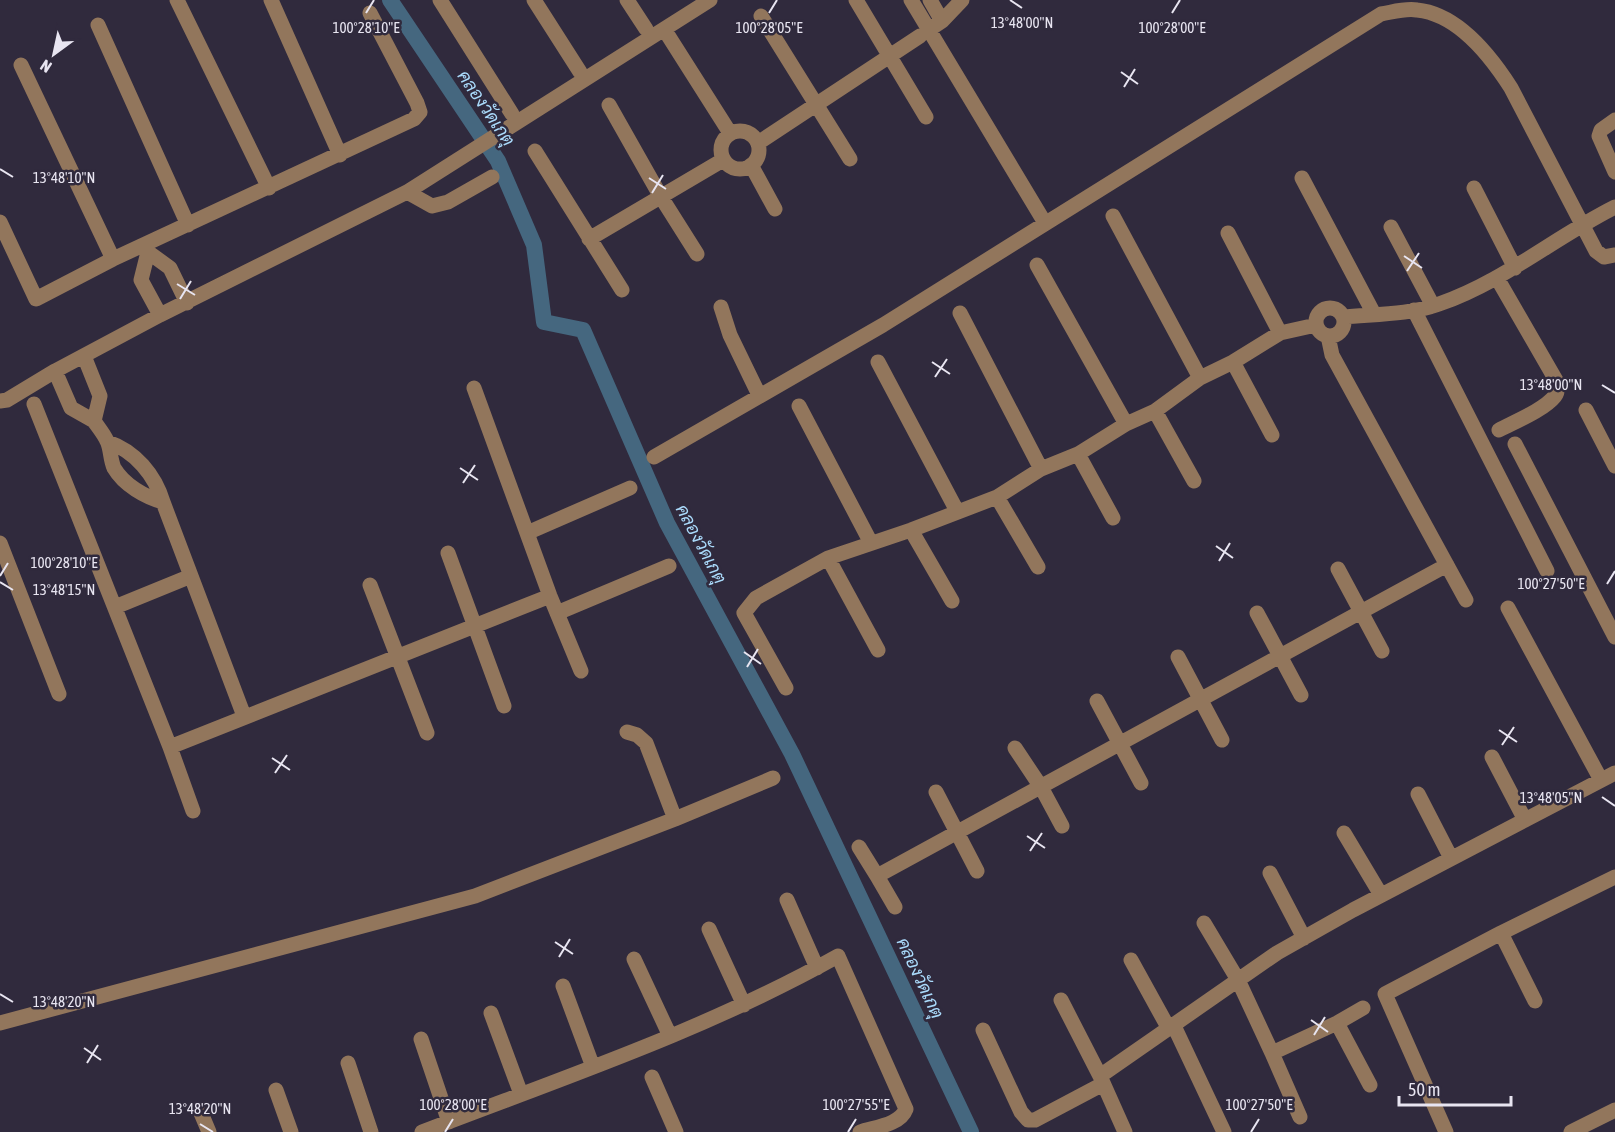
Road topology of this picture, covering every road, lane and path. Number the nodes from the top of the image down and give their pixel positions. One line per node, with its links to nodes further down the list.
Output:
1 (177, 0): 35 (street)
2 (272, 0): 28 (street)
3 (440, 0): 24 (street)
4 (534, 0): 19 (street)
5 (627, 0): 15 (street)
6 (710, 0): 16 (street)
7 (856, 0): 17 (street)
8 (911, 0): 14 (street)
9 (930, 0): 14 (street)
10 (962, 0): 14 (street)
11 (370, 13): 28 (street)
12 (761, 16): 21 (street)
13 (98, 25): 45 (street)
14 (931, 28): 17 (street); 44 (street)
15 (646, 29)
16 (664, 29): 24 (street); 25 (street)
17 (890, 56): 21 (street); 22 (street)
18 (21, 64): 52 (street)
19 (580, 72)
20 (609, 105): 38 (street)
21 (815, 105): 26 (street); 29 (street)
22 (926, 117)
23 (1615, 120): 32 (street)
24 (509, 121): 37 (street)
25 (730, 133): 26 (street); 30 (street)
26 (758, 143): 31 (street)
27 (535, 151): 48 (street)
28 (340, 155): 35 (street)
29 (850, 159)
30 (723, 160): 31 (street); 38 (street)
31 (751, 165): 40 (street)
32 (1615, 172)
33 (492, 177): 37 (street)
34 (1302, 178): 62 (street)
35 (269, 188): 45 (street)
36 (1474, 189): 54 (street)
37 (407, 192): 57 (street)
38 (661, 197): 48 (street); 50 (street)
39 (1615, 207): 43 (street)
40 (775, 209)
41 (1113, 216): 72 (street)
42 (0, 222): 52 (street)
43 (1583, 223): 44 (street); 51 (street); 54 (street)
44 (1045, 224): 74 (street)
45 (188, 225): 49 (street)
46 (1391, 227): 58 (street)
47 (1228, 233): 66 (street)
48 (589, 239): 56 (street)
49 (147, 248): 52 (street); 57 (street); 63 (street)
50 (697, 254)
51 (1615, 255)
52 (113, 259)
53 (1036, 265): 81 (street)
54 (1515, 268): 55 (street)
55 (1497, 278): 58 (street); 82 (street)
56 (621, 290)
57 (187, 303): 63 (street)
58 (1433, 306): 60 (street)
59 (721, 308): 74 (street)
60 (1414, 310): 62 (street); 106 (street)
61 (960, 313): 89 (street)
62 (1374, 314): 64 (street)
63 (160, 315): 68 (street)
64 (1343, 317): 65 (street); 67 (street)
65 (1316, 324): 66 (street); 67 (street)
66 (1280, 333): 70 (street)
67 (1328, 336): 102 (street)
68 (84, 356): 71 (street); 80 (street)
69 (878, 362): 94 (street)
70 (1233, 362): 72 (street); 83 (street)
71 (55, 371): 75 (street); 80 (street)
72 (1200, 378): 78 (street)
73 (474, 388): 97 (street)
74 (759, 395): 87 (street)
75 (0, 401)
76 (34, 404): 112 (street)
77 (799, 406): 99 (street)
78 (1155, 411): 81 (street); 90 (street)
79 (1586, 411): 88 (street)
80 (94, 421): 84 (street)
81 (1126, 424): 86 (street)
82 (1499, 430)
83 (1272, 435)
84 (108, 442): 93 (street); 93 (street)
85 (1515, 444): 114 (street)
86 (1078, 454): 89 (street); 95 (street)
87 (654, 457)
88 (1615, 466)
89 (1041, 469): 92 (street)
90 (1194, 481)
91 (630, 489): 97 (street)
92 (997, 496): 94 (street); 104 (street)
93 (163, 502): 107 (street)
94 (957, 511): 96 (street)
95 (1113, 518)
96 (911, 530): 99 (street); 111 (street)
97 (527, 533): 109 (street)
98 (0, 543): 127 (street)
99 (871, 543): 101 (street)
100 (448, 553): 118 (street)
101 (828, 558): 120 (street); 126 (street)
102 (1447, 565): 110 (street); 117 (street)
103 (669, 566): 115 (street)
104 (1038, 567)
105 (1338, 569): 117 (street)
106 (1547, 571)
107 (191, 576): 112 (street); 132 (street)
108 (370, 585): 122 (street)
109 (550, 596): 115 (street); 118 (street)
110 (1466, 600)
111 (952, 601)
112 (115, 608): 137 (street)
113 (1508, 608): 140 (street)
114 (1609, 611): 119 (street)
115 (557, 612): 125 (street)
116 (1257, 613): 124 (street)
117 (1361, 613): 121 (street); 124 (street)
118 (474, 627): 122 (street); 131 (street)
119 (1615, 637)
120 (878, 650)
121 (1382, 651)
122 (397, 657): 132 (street); 134 (street)
123 (1178, 657): 129 (street)
124 (1281, 657): 128 (street); 129 (street)
125 (581, 671)
126 (786, 688)
127 (59, 694)
128 (1301, 695)
129 (1201, 700): 135 (street); 136 (street)
130 (1097, 701): 136 (street)
131 (504, 706)
132 (244, 716): 137 (street)
133 (627, 732): 147 (street)
134 (427, 733)
135 (1222, 740)
136 (1120, 743): 142 (street); 143 (street)
137 (170, 747): 146 (street)
138 (1015, 748): 143 (street)
139 (1492, 756): 148 (street)
140 (1608, 777): 148 (street)
141 (773, 778): 147 (street)
142 (1141, 783)
143 (1041, 787): 149 (street); 150 (street)
144 (936, 792): 150 (street)
145 (1418, 794): 153 (street)
146 (193, 811)
147 (675, 819): 175 (street)
148 (1525, 820): 153 (street)
149 (1062, 826)
150 (957, 832): 154 (street); 156 (street)
151 (1344, 833): 158 (street)
152 (859, 847): 156 (street)
153 (1451, 858): 158 (street)
154 (976, 871)
155 (1270, 873): 164 (street)
156 (877, 876): 160 (street)
157 (1615, 877): 163 (street)
158 (1381, 895): 164 (street)
159 (787, 900): 167 (street)
160 (895, 907)
161 (1204, 923): 168 (street)
162 (710, 929): 172 (street)
163 (1502, 933): 171 (street); 202 (street)
164 (1304, 938): 168 (street)
165 (634, 959): 179 (street)
166 (1131, 960): 177 (street)
167 (817, 968): 172 (street); 193 (street)
168 (1238, 980): 177 (street); 181 (street)
169 (564, 986): 183 (street)
170 (1061, 1000): 185 (street)
171 (1535, 1001)
172 (744, 1005): 179 (street)
173 (1364, 1008): 176 (street)
174 (491, 1013): 188 (street)
175 (0, 1023)
176 (1337, 1023): 181 (street); 186 (street)
177 (1171, 1028): 185 (street); 201 (street)
178 (983, 1030): 185 (street)
179 (670, 1036): 183 (street)
180 (421, 1039): 192 (street)
181 (1272, 1053): 191 (street)
182 (348, 1063): 196 (street)
183 (592, 1067): 188 (street)
184 (652, 1077): 198 (street)
185 (1102, 1080): 200 (street)
186 (1370, 1086)
187 (276, 1090): 195 (street)
188 (521, 1094): 192 (street)
189 (1615, 1110): 203 (street)
190 (201, 1113): 194 (street)
191 (1300, 1117)
192 (449, 1122): 197 (street)
193 (896, 1127): 199 (street)
194 (209, 1132)
195 (291, 1132)
196 (370, 1132)
197 (422, 1132)
198 (676, 1132)
199 (860, 1132)
200 (1125, 1132)
201 (1224, 1132)
202 (1446, 1132)
203 (1570, 1132)

